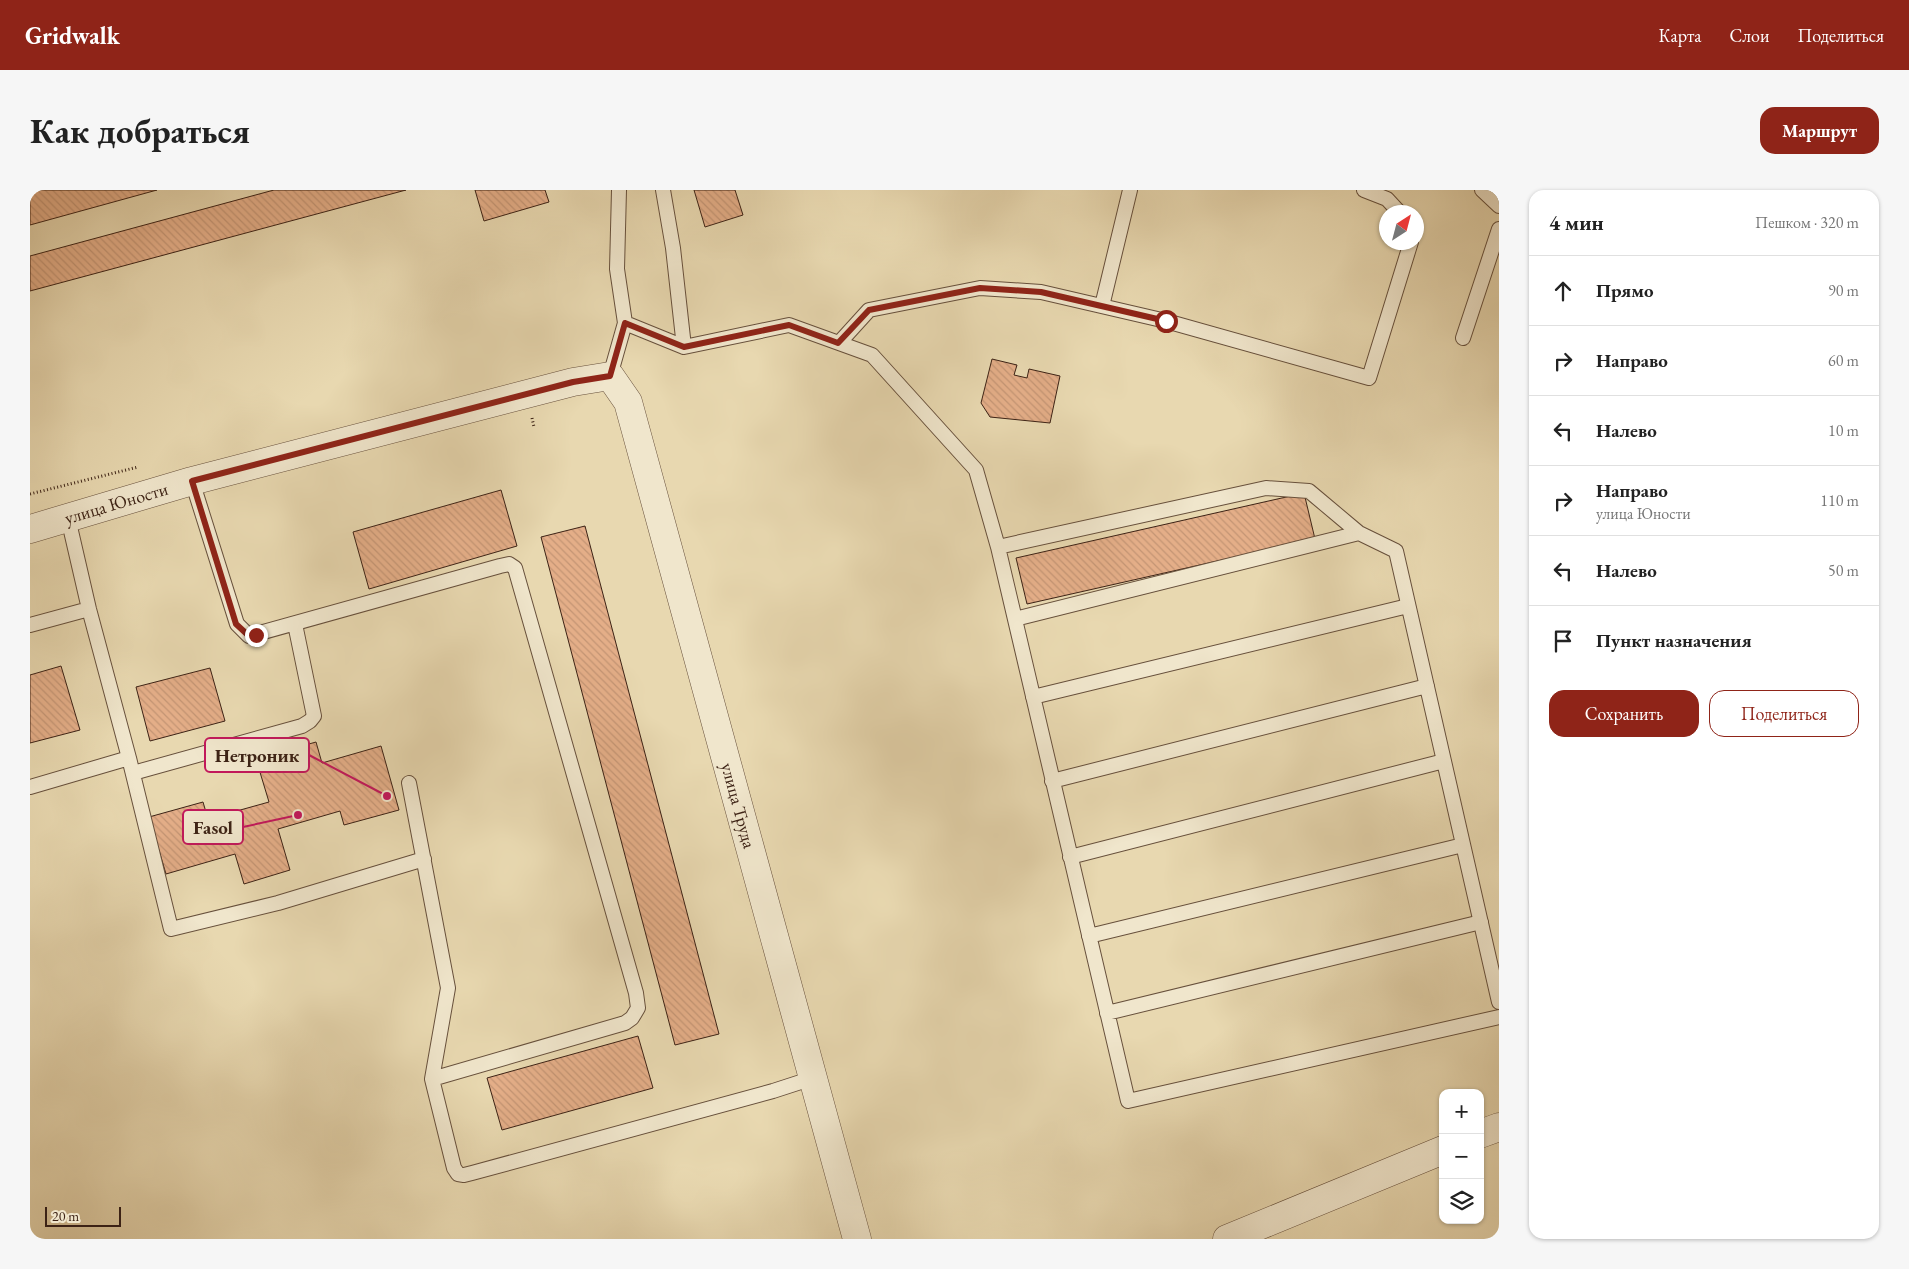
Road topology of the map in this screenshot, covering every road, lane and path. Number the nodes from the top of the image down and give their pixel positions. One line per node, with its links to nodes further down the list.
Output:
1 (619, 190): 11 (lane)
2 (663, 190): 14 (lane)
3 (1130, 190): 10 (lane)
4 (1364, 190): 6 (lane)
5 (1482, 190): 7 (lane)
6 (1393, 205)
7 (1499, 206)
8 (1499, 229): 12 (lane)
9 (1409, 250): 10 (lane)
10 (1102, 306): 13 (lane)
11 (625, 323): 14 (lane); 15 (lane)
12 (1463, 338)
13 (838, 343): 14 (lane); 20 (lane)
14 (684, 347)
15 (610, 376): 16 (street, улица Юности); 42 (street, улица Труда)
16 (192, 481): 17 (street, улица Юности); 24 (lane)
17 (68, 518): 18 (street, улица Юности); 22 (lane)
18 (30, 530)
19 (1359, 533): 20 (lane); 21 (lane); 23 (lane)
20 (998, 547): 23 (lane)
21 (1408, 606): 26 (lane); 27 (lane)
22 (89, 609): 25 (lane); 28 (lane)
23 (1015, 619): 27 (lane)
24 (295, 624): 30 (lane); 43 (lane)
25 (30, 625)
26 (1426, 686): 29 (lane); 31 (lane)
27 (1033, 697): 31 (lane)
28 (130, 758): 30 (lane); 33 (lane)
29 (1444, 761): 34 (lane); 35 (lane)
30 (133, 773): 36 (lane)
31 (1052, 781): 35 (lane)
32 (409, 782): 36 (lane)
33 (30, 787)
34 (1463, 845): 37 (lane); 38 (lane)
35 (1070, 857): 38 (lane)
36 (424, 859): 43 (lane)
37 (1480, 922): 39 (lane); 40 (lane)
38 (1089, 936): 40 (lane)
39 (1499, 1002)
40 (1107, 1013): 41 (lane)
41 (1499, 1017)
42 (813, 1078): 43 (lane); 47 (street, улица Труда)
43 (432, 1079)
44 (1499, 1126): 45 (street)
45 (1484, 1132)
46 (1439, 1152): 48 (street)
47 (857, 1239)
48 (1227, 1239)

